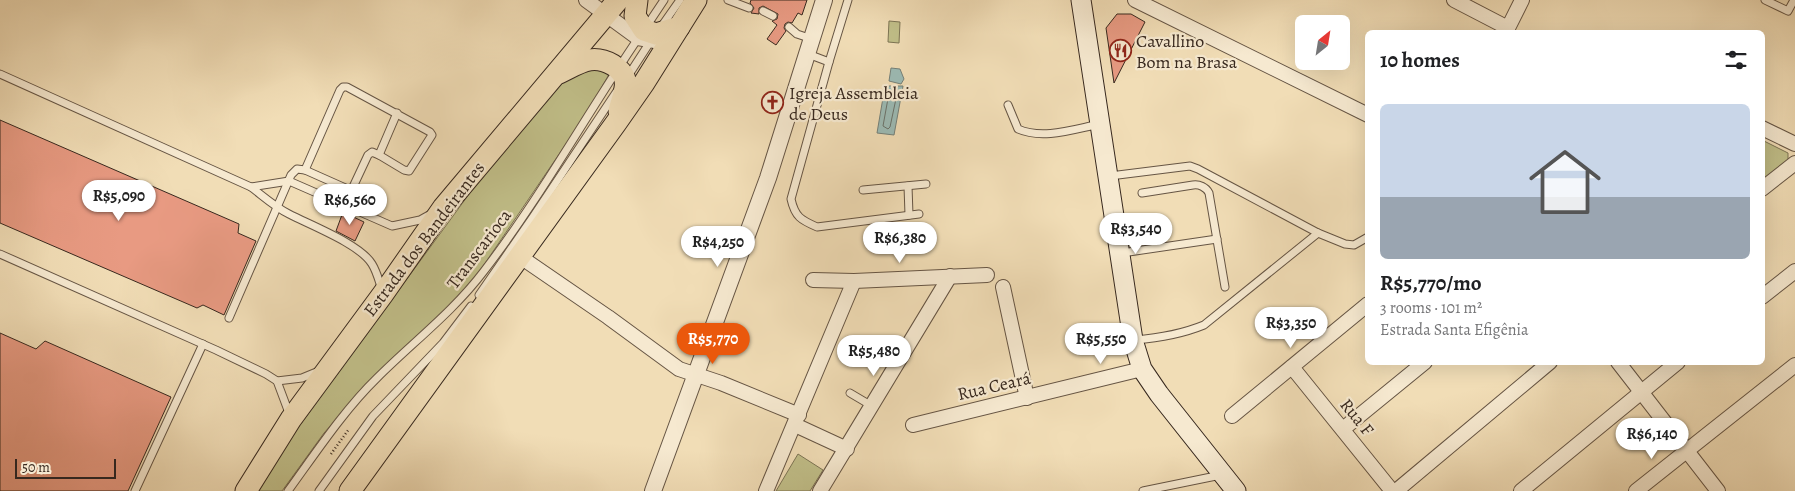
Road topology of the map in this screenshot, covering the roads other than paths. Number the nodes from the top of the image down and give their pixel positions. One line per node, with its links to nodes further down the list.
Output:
1 (586, 0): 15 (street)
2 (638, 0): 21 (main road)
3 (664, 0): 21 (lane, Transcarioca)
4 (680, 0): 21 (lane, Transcarioca)
5 (696, 0): 21 (main road)
6 (728, 0): 16 (lane)
7 (824, 0): 22 (street)
8 (848, 0): 23 (lane)
9 (1081, 0): 31 (main road)
10 (1135, 0): 29 (street)
11 (1454, 0): 20 (street)
12 (1522, 0): 20 (street)
13 (1765, 0): 14 (lane)
14 (1794, 0)
15 (611, 7): 21 (street); 26 (main road, Estrada dos Bandeirantes)
16 (749, 8)
17 (763, 11): 18 (lane)
18 (773, 16)
19 (789, 27): 22 (lane)
20 (1507, 30)
21 (656, 35): 25 (lane, Transcarioca); 25 (lane, Transcarioca); 30 (main road)
22 (810, 46): 23 (lane); 76 (street)
23 (829, 62): 48 (lane)
24 (0, 74): 41 (lane)
25 (622, 74): 26 (main road); 30 (main road); 92 (lane, Transcarioca); 93 (lane, Transcarioca)
26 (555, 75): 46 (main road, Estrada dos Bandeirantes)
27 (1008, 105): 31 (lane)
28 (397, 113): 34 (lane); 34 (lane); 36 (lane)
29 (1365, 115)
30 (616, 123): 54 (main road)
31 (1100, 124): 37 (main road)
32 (1765, 129): 33 (street)
33 (1795, 144)
34 (379, 155): 36 (lane)
35 (1795, 163): 42 (street)
36 (305, 170): 38 (lane)
37 (1108, 177): 49 (lane); 52 (main road)
38 (288, 181): 41 (lane); 45 (lane); 46 (lane)
39 (926, 184): 40 (lane)
40 (908, 186): 43 (lane); 48 (lane)
41 (251, 187): 45 (lane)
42 (1765, 187)
43 (863, 190)
44 (1142, 193): 50 (lane)
45 (278, 207): 62 (lane); 65 (lane)
46 (443, 208): 62 (main road, Estrada dos Bandeirantes)
47 (919, 214): 48 (lane)
48 (909, 215)
49 (1318, 233): 51 (lane); 66 (lane)
50 (1217, 239): 52 (lane); 60 (lane)
51 (1365, 239)
52 (1119, 253): 66 (main road)
53 (0, 254): 67 (lane)
54 (519, 256): 76 (street); 94 (main road)
55 (1795, 271): 63 (street)
56 (987, 275): 57 (street)
57 (950, 276): 59 (street); 81 (street)
58 (813, 280): 59 (street)
59 (854, 281): 84 (street)
60 (1225, 286)
61 (1003, 287): 80 (street)
62 (383, 294): 68 (main road, Estrada dos Bandeirantes)
63 (1765, 295)
64 (1365, 306): 74 (street)
65 (229, 318)
66 (1133, 340): 75 (main road)
67 (203, 344): 77 (lane); 90 (lane)
68 (331, 365): 77 (lane); 83 (main road, Estrada dos Bandeirantes)
69 (1421, 365): 86 (street)
70 (1546, 365): 100 (street)
71 (1620, 365): 78 (street)
72 (1674, 365): 78 (street)
73 (1795, 365): 88 (street)
74 (1292, 367): 82 (street); 86 (street, Rua F)
75 (1142, 369): 80 (street, Rua Ceará); 89 (main road)
76 (695, 374): 84 (street); 95 (street)
77 (277, 381): 83 (lane)
78 (1641, 391): 88 (street); 101 (street)
79 (850, 393): 81 (lane)
80 (1027, 398): 85 (street, Rua Ceará)
81 (873, 406): 87 (street)
82 (1232, 416)
83 (291, 419): 91 (main road, Estrada dos Bandeirantes)
84 (797, 420): 87 (street); 96 (street)
85 (914, 425)
86 (1343, 429): 100 (street, Rua F)
87 (847, 449): 97 (street)
88 (1686, 450): 102 (street); 103 (street)
89 (1224, 475): 98 (lane); 99 (main road)
90 (135, 491)
91 (246, 491)
92 (288, 491)
93 (319, 491)
94 (350, 491)
95 (653, 491)
96 (766, 491)
97 (820, 491)
98 (1142, 491)
99 (1236, 491)
100 (1394, 491)
101 (1521, 491)
102 (1636, 491)
103 (1718, 491)

